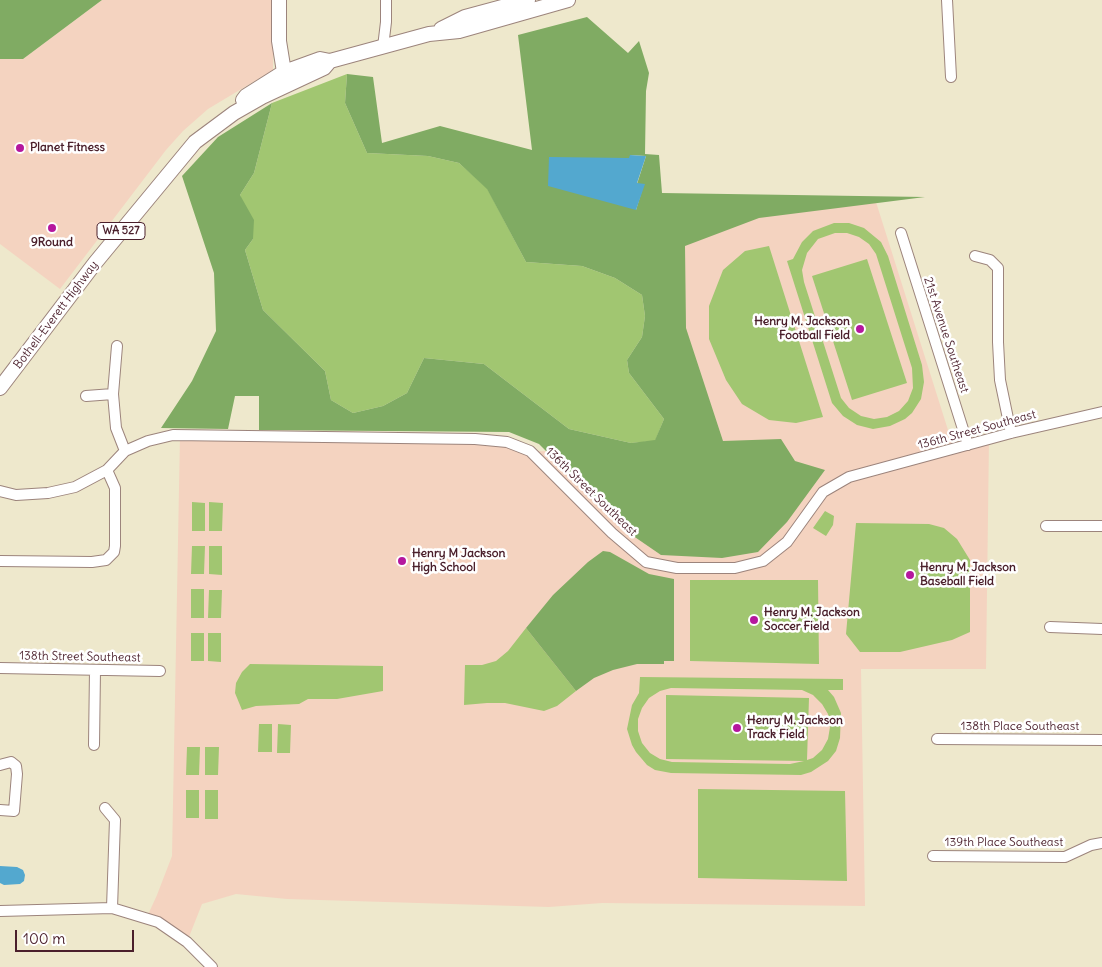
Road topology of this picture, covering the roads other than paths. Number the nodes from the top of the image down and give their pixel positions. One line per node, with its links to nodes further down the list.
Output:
1 (279, 0): 9 (main road)
2 (386, 0): 7 (street)
3 (528, 0): 6 (main road, Bothell-Everett Highway)
4 (568, 0): 6 (main road, Bothell-Everett Highway / WA 527)
5 (947, 0): 10 (street)
6 (429, 34): 7 (main road, Bothell-Everett Highway / WA 527)
7 (383, 47): 8 (main road, Bothell-Everett Highway / WA 527)
8 (330, 61): 9 (main road, Bothell-Everett Highway / WA 527); 11 (main road, Bothell-Everett Highway / WA 527)
9 (284, 72): 11 (main road); 12 (main road, Bothell-Everett Highway / WA 527)
10 (951, 77)
11 (262, 97): 12 (main road, Bothell-Everett Highway / WA 527)
12 (234, 113): 16 (main road, Bothell-Everett Highway / WA 527)
13 (901, 233): 21 (street, 21st Avenue Southeast)
14 (975, 256): 20 (street)
15 (118, 346): 17 (street)
16 (0, 388)
17 (114, 394): 18 (street); 22 (street)
18 (86, 396)
19 (1102, 412): 20 (street, 136th Street Southeast)
20 (1010, 433): 21 (street, 136th Street Southeast)
21 (968, 445): 22 (street, 136th Street Southeast)
22 (126, 451): 23 (street, 136th Street Southeast)
23 (107, 470): 24 (street, 136th Street Southeast); 27 (street)
24 (0, 491)
25 (1046, 526): 26 (street)
26 (1102, 526)
27 (0, 560)
28 (1050, 627): 29 (street)
29 (1102, 629)
30 (0, 668): 31 (street, 138th Street Southeast)
31 (95, 670): 32 (street, 138th Street Southeast); 35 (street)
32 (160, 671)
33 (937, 739): 34 (street, 138th Place Southeast)
34 (1102, 740)
35 (94, 745)
36 (0, 765): 38 (street)
37 (105, 808): 41 (street)
38 (0, 810)
39 (1102, 843): 40 (street, 139th Place Southeast)
40 (933, 856)
41 (112, 908): 42 (street); 43 (street)
42 (0, 911)
43 (212, 967)

